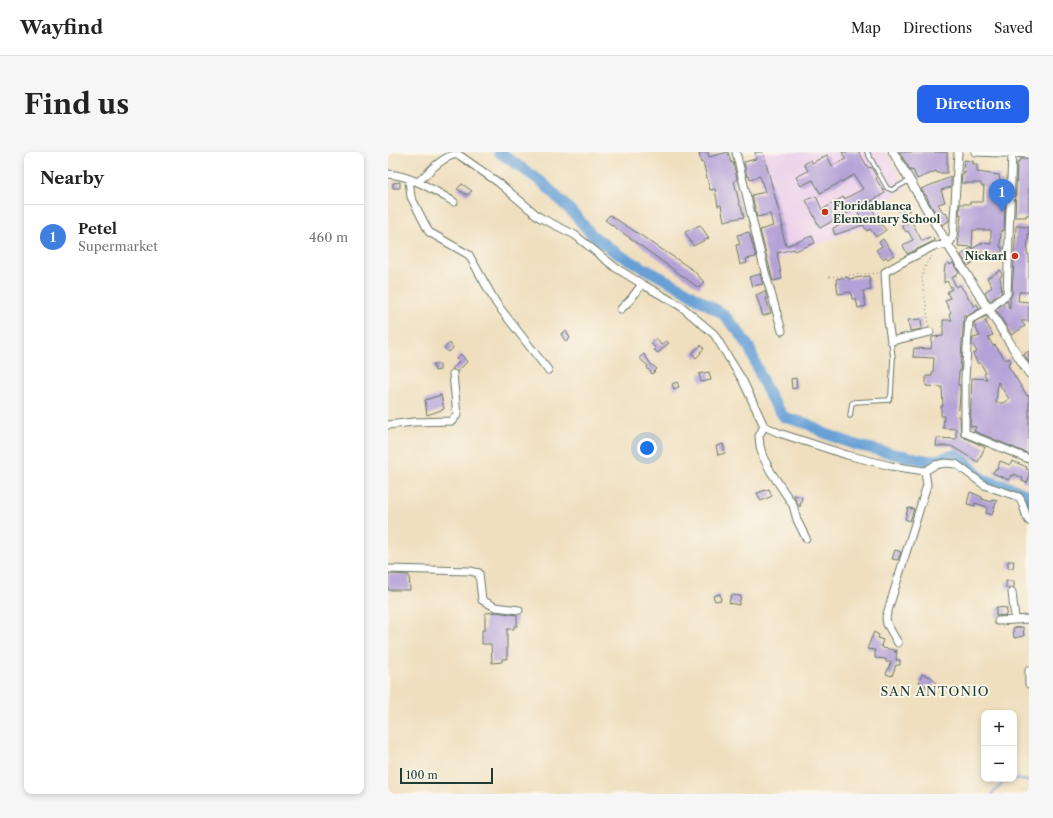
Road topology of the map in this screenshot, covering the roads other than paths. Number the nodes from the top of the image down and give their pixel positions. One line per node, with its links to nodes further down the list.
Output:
1 (736, 152): 17 (street)
2 (866, 152): 10 (lane)
3 (893, 152): 10 (street)
4 (958, 152): 13 (street)
5 (975, 152): 6 (street)
6 (1012, 153): 7 (street); 16 (street)
7 (1029, 154)
8 (388, 174): 9 (street)
9 (409, 180): 11 (street); 20 (street)
10 (910, 180): 13 (street)
11 (418, 182): 12 (street); 14 (street)
12 (454, 202)
13 (948, 245): 16 (street); 19 (street)
14 (642, 284): 15 (street); 25 (street)
15 (621, 309)
16 (989, 309): 21 (street); 26 (street)
17 (782, 331)
18 (930, 332): 19 (street)
19 (891, 341): 23 (lane)
20 (548, 370)
21 (1029, 373)
22 (453, 374): 24 (street)
23 (850, 416)
24 (388, 425)
25 (764, 426): 27 (street); 29 (street)
26 (1029, 459)
27 (925, 471): 28 (street); 36 (street)
28 (1029, 521)
29 (806, 538)
30 (388, 569): 32 (street)
31 (1012, 592): 34 (street)
32 (519, 610)
33 (1029, 618): 34 (street)
34 (1015, 620): 35 (street)
35 (998, 621)
36 (898, 643)
37 (1029, 670): 38 (street)
38 (1029, 678): 39 (street)
39 (1029, 684)

